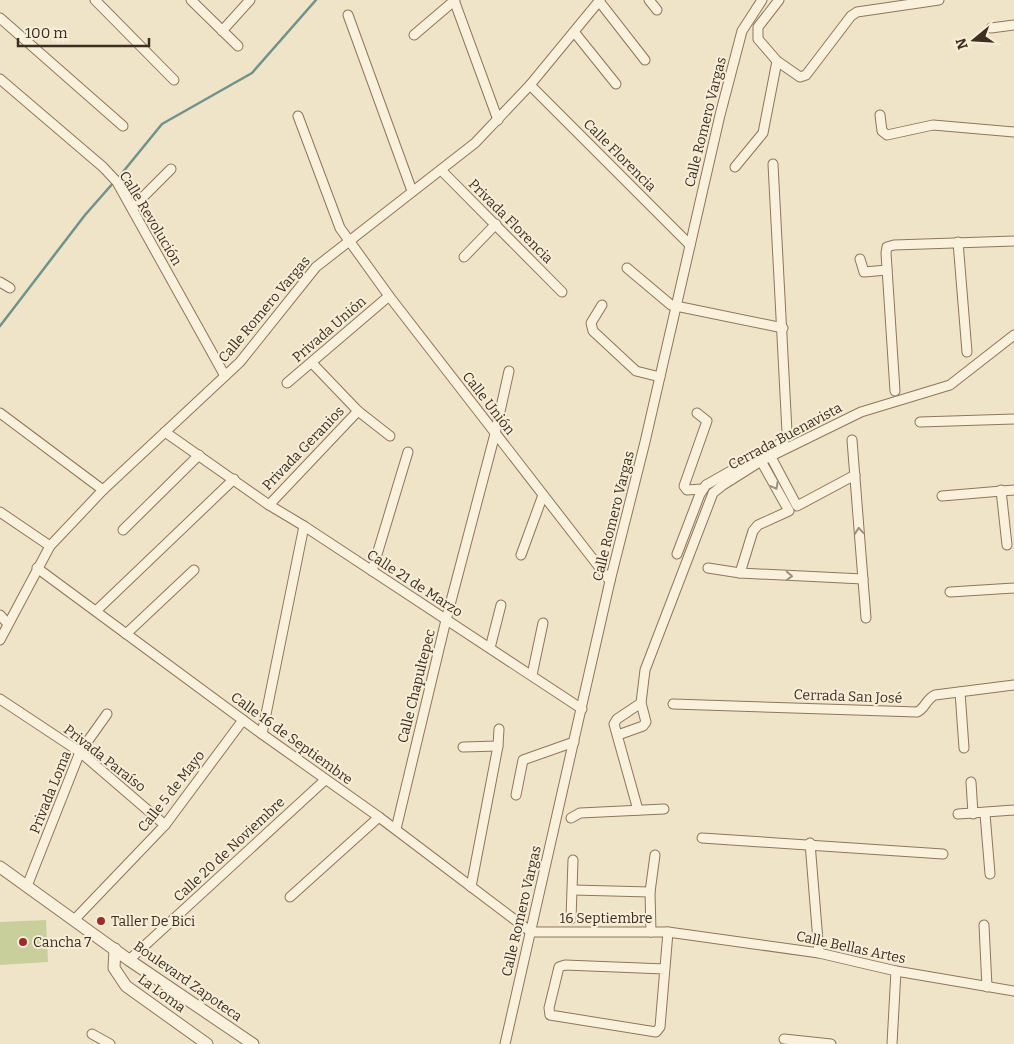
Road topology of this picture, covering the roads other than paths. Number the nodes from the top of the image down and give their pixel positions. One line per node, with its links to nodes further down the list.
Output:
1 (95, 0): 23 (street)
2 (191, 0): 16 (street)
3 (250, 0): 16 (street)
4 (455, 0): 18 (street); 28 (street)
5 (649, 0): 11 (street)
6 (762, 0): 41 (street, Calle Romero Vargas)
7 (779, 0): 21 (street)
8 (939, 0): 10 (street)
9 (600, 1): 17 (street, Calle Romero Vargas); 20 (street)
10 (896, 3): 21 (street)
11 (657, 10)
12 (348, 15): 35 (street)
13 (0, 18): 29 (street)
14 (1014, 25): 15 (street)
15 (991, 28)
16 (222, 31): 19 (street)
17 (575, 33): 24 (street); 25 (street, Calle Romero Vargas)
18 (414, 35)
19 (238, 46)
20 (646, 60)
21 (777, 61): 32 (street)
22 (0, 79): 36 (street, Calle Revolución)
23 (174, 80)
24 (616, 84)
25 (530, 85): 28 (street, Calle Romero Vargas); 41 (street, Calle Florencia)
26 (880, 114): 30 (street)
27 (298, 116): 38 (street, Calle Unión)
28 (498, 120): 34 (street, Calle Romero Vargas)
29 (122, 126)
30 (1014, 132)
31 (773, 164): 52 (street)
32 (735, 167)
33 (171, 169): 36 (street)
34 (441, 170): 35 (street, Calle Romero Vargas); 37 (street, Privada Florencia)
35 (412, 190): 38 (street, Calle Romero Vargas)
36 (132, 208): 57 (street, Calle Revolución)
37 (496, 224): 42 (street); 48 (street, Privada Florencia)
38 (348, 240): 49 (street, Calle Unión); 57 (street, Calle Romero Vargas)
39 (1014, 240): 40 (street)
40 (958, 242): 45 (street); 54 (street)
41 (690, 245): 51 (street, Calle Romero Vargas)
42 (464, 257)
43 (860, 259): 45 (street)
44 (627, 268): 51 (street)
45 (887, 270): 60 (street)
46 (0, 282): 47 (street)
47 (10, 288)
48 (562, 292)
49 (389, 296): 55 (street, Privada Unión); 67 (street, Calle Unión)
50 (602, 305): 58 (street)
51 (676, 306): 52 (street); 58 (street, Calle Romero Vargas)
52 (783, 328): 69 (street)
53 (1014, 334): 71 (street, Cerrada Buenavista)
54 (967, 352)
55 (312, 363): 59 (street, Privada Unión); 61 (street)
56 (509, 371): 67 (street, Calle Chapultepec)
57 (225, 376): 66 (street, Calle Romero Vargas)
58 (660, 377): 98 (street, Calle Romero Vargas)
59 (287, 383)
60 (895, 391)
61 (358, 411): 68 (street); 84 (street, Privada Geranios)
62 (0, 413): 78 (street)
63 (697, 413): 79 (street)
64 (1014, 419): 65 (street)
65 (920, 422)
66 (164, 432): 73 (street, Calle 21 de Marzo); 78 (street, Calle Romero Vargas)
67 (495, 434): 82 (street, Calle Unión); 105 (street, Calle Chapultepec)
68 (390, 436)
69 (786, 437): 71 (street); 79 (street)
70 (852, 440): 76 (street)
71 (791, 447): 74 (street, Cerrada Buenavista)
72 (408, 452): 95 (street)
73 (199, 455): 77 (street, Calle 21 de Marzo); 87 (street)
74 (771, 457): 75 (street, Cerrada Buenavista); 76 (street)
75 (761, 461): 96 (street, one-way to 96); 115 (street, Cerrada Buenavista)
76 (854, 475): 97 (street, one-way to 76)
77 (234, 479): 84 (street, Calle 21 de Marzo); 102 (street)
78 (103, 490): 89 (street, Calle Romero Vargas)
79 (702, 490): 90 (street)
80 (1001, 490): 81 (street); 83 (street); 88 (street)
81 (1014, 490)
82 (543, 495): 91 (street); 98 (street, Calle Unión)
83 (942, 496)
84 (269, 505): 86 (street, Calle 21 de Marzo)
85 (0, 512): 89 (street)
86 (304, 526): 95 (street, Calle 21 de Marzo); 121 (street)
87 (123, 530)
88 (1007, 545)
89 (50, 546): 92 (street, Calle Romero Vargas)
90 (677, 554)
91 (521, 556)
92 (37, 568): 102 (street, Calle 16 de Septiembre); 107 (street, Calle Romero Vargas)
93 (708, 568): 96 (street)
94 (194, 570): 108 (street)
95 (372, 571): 105 (street, Calle 21 de Marzo)
96 (740, 573): 97 (street, one-way to 97)
97 (863, 579): 104 (street)
98 (610, 581): 117 (street, Calle Romero Vargas)
99 (1014, 588): 100 (street)
100 (950, 592)
101 (501, 605): 110 (street)
102 (96, 611): 108 (street, Calle 16 de Septiembre)
103 (0, 614): 107 (street)
104 (866, 618)
105 (446, 620): 110 (street, Calle 21 de Marzo); 140 (street, Calle Chapultepec)
106 (543, 623): 111 (street)
107 (8, 624): 109 (street, Calle Romero Vargas)
108 (126, 634): 119 (street, Calle 16 de Septiembre)
109 (0, 640)
110 (490, 648): 111 (street, Calle 21 de Marzo)
111 (532, 675): 117 (street, Calle 21 de Marzo)
112 (1014, 685): 113 (street, Cerrada San José)
113 (960, 692): 116 (street, Cerrada San José); 126 (street)
114 (0, 700): 127 (street, Privada Paraíso)
115 (641, 703): 122 (street); 122 (street, Cerrada Buenavista)
116 (672, 704)
117 (582, 709): 123 (street, Calle Romero Vargas)
118 (108, 714): 127 (street, Privada Loma)
119 (243, 720): 121 (street, Calle 16 de Septiembre); 139 (street, Calle 5 de Mayo)
120 (499, 729): 124 (street)
121 (262, 734): 128 (street, Calle 16 de Septiembre)
122 (618, 735): 132 (street)
123 (574, 742): 130 (street); 156 (street, Calle Romero Vargas)
124 (498, 746): 125 (street); 149 (street)
125 (463, 747)
126 (964, 748)
127 (80, 752): 139 (street, Privada Paraíso); 148 (street, Privada Loma)
128 (325, 780): 137 (street, Calle 16 de Septiembre); 162 (street, Calle 20 de Noviembre)
129 (971, 782): 135 (street)
130 (516, 795)
131 (664, 809): 132 (street)
132 (638, 810): 138 (street)
133 (1014, 810): 136 (street)
134 (958, 814): 135 (street)
135 (973, 814): 136 (street)
136 (984, 814): 147 (street)
137 (379, 817): 140 (street, Calle 16 de Septiembre); 152 (street)
138 (571, 818)
139 (165, 825): 153 (street, Calle 5 de Mayo)
140 (396, 830): 149 (street, Calle 16 de Septiembre)
141 (702, 838): 142 (street)
142 (810, 843): 143 (street); 161 (street)
143 (943, 854)
144 (655, 855): 151 (street)
145 (573, 860): 150 (street)
146 (0, 867): 148 (street)
147 (990, 874)
148 (26, 886): 153 (street)
149 (471, 887): 156 (street, Calle 16 de Septiembre)
150 (572, 890): 151 (street); 154 (street)
151 (650, 892): 157 (street)
152 (290, 896)
153 (75, 919): 160 (street)
154 (571, 919)
155 (984, 925): 165 (street)
156 (531, 932): 157 (street, 16 Septiembre); 172 (street, Calle Romero Vargas)
157 (650, 932): 158 (street, 16 Septiembre)
158 (668, 932): 159 (street, 16 Septiembre); 163 (street)
159 (682, 933): 161 (street, Calle Bellas Artes)
160 (115, 949): 162 (street, Boulevard Zapoteca); 170 (street, La Loma)
161 (819, 953): 164 (street, Calle Bellas Artes)
162 (129, 960): 169 (street, Boulevard Zapoteca)
163 (664, 969): 163 (street)
164 (896, 971): 165 (street, Calle Bellas Artes); 174 (street)
165 (987, 987): 166 (street, Calle Bellas Artes)
166 (1014, 991)
167 (92, 1034): 171 (street)
168 (784, 1038): 173 (street)
169 (245, 1042)
170 (203, 1043)
171 (110, 1044)
172 (505, 1044)
173 (831, 1044)
174 (892, 1044)

